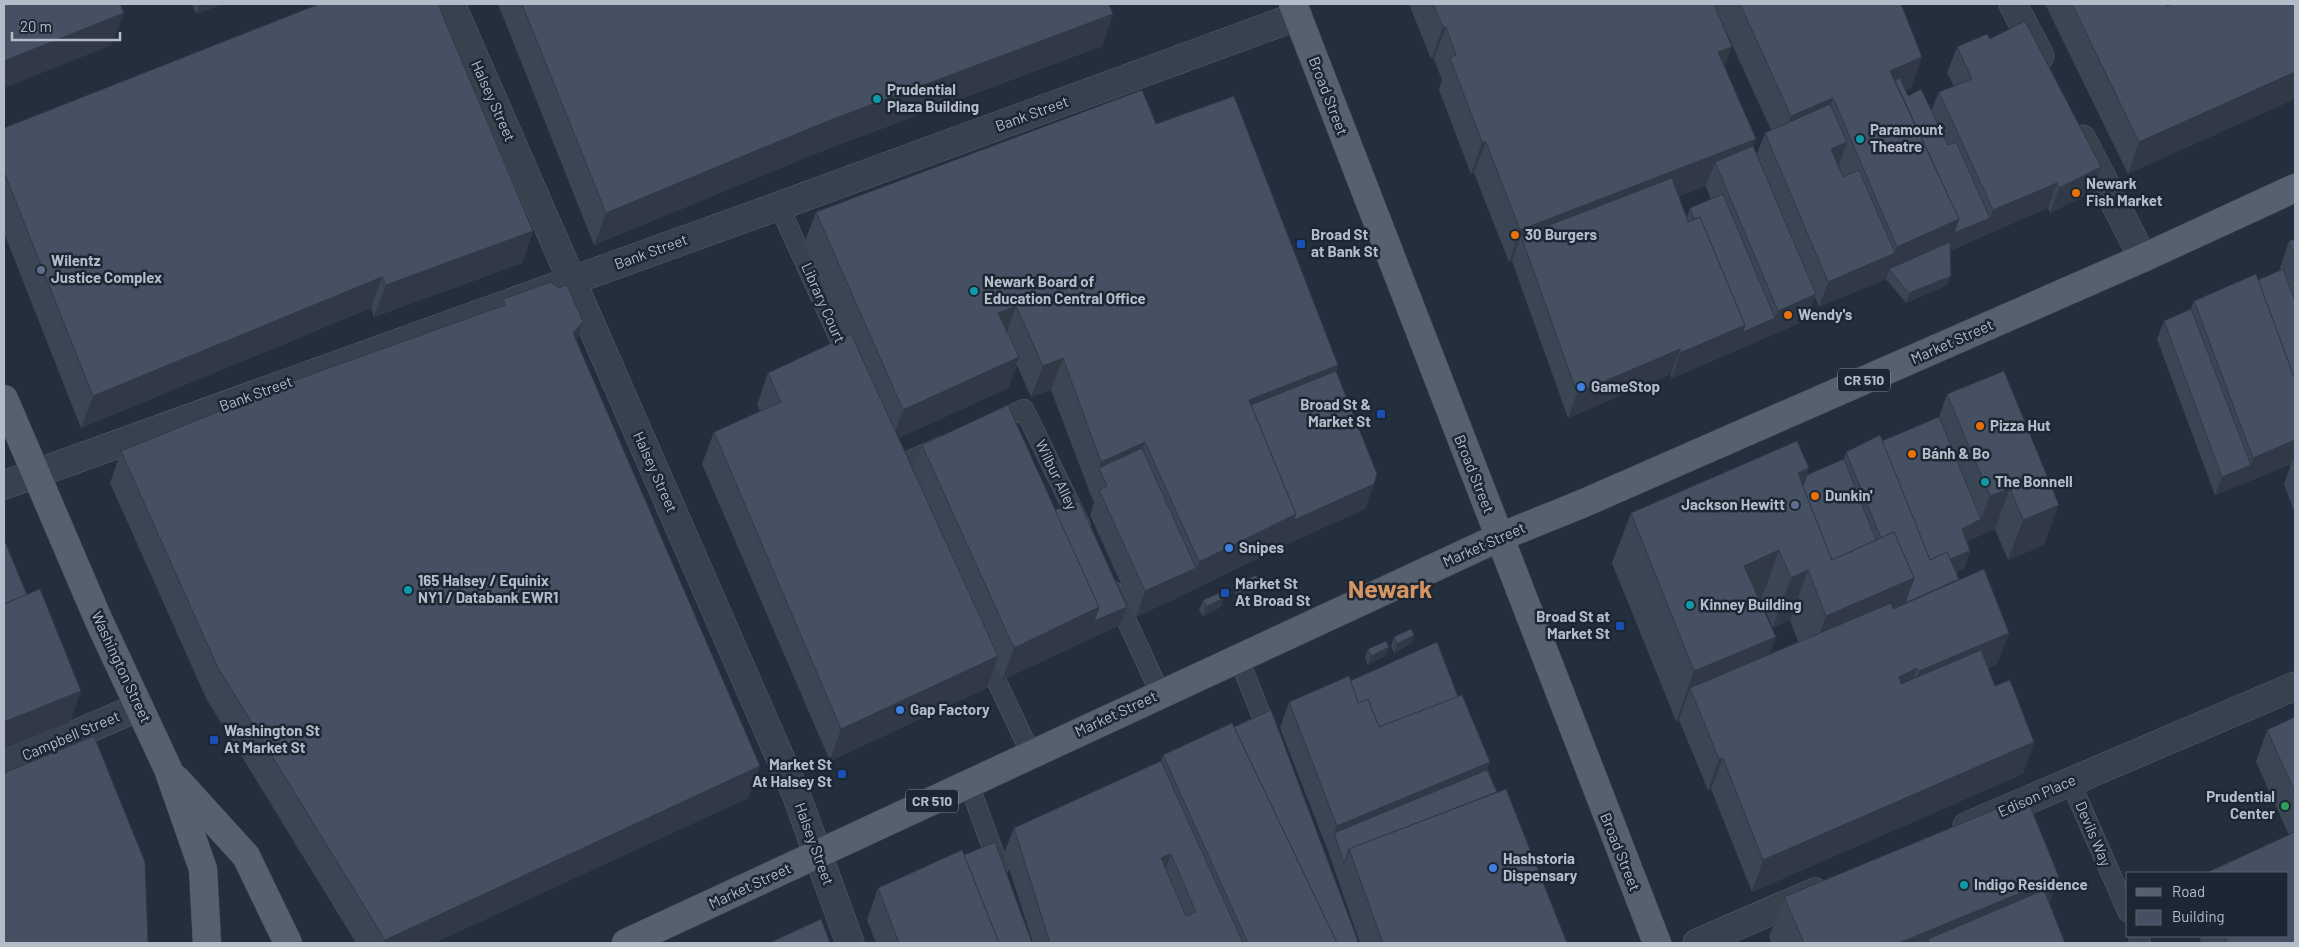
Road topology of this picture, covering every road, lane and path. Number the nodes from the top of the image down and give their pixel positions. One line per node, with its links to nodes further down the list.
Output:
1 (450, 4): 9 (street, Halsey Street)
2 (2013, 4): 4 (street)
3 (1296, 10): 7 (street, Bank Street); 17 (main road, Broad Street)
4 (2049, 74)
5 (2072, 119): 8 (street)
6 (2295, 188): 8 (main road, Market Street / CR 510)
7 (779, 206): 9 (street, Bank Street); 10 (lane, Library Court)
8 (2143, 258): 17 (main road, Market Street / CR 510)
9 (571, 280): 14 (street, Bank Street); 32 (street, Halsey Street)
10 (856, 377)
11 (4, 399): 14 (main road, Washington Street)
12 (889, 448): 13 (lane)
13 (897, 466): 15 (lane); 18 (lane, Wilbur Alley)
14 (35, 474): 16 (street, Bank Street); 24 (main road, Washington Street)
15 (905, 484)
16 (4, 485)
17 (1500, 537): 21 (main road, Market Street / CR 510); 40 (main road, Broad Street)
18 (1088, 540)
19 (1106, 576): 23 (lane)
20 (975, 635): 26 (lane)
21 (1239, 659): 23 (main road, Market Street / CR 510); 25 (lane)
22 (2295, 686): 29 (street, Edison Place)
23 (1160, 693): 26 (main road, Market Street / CR 510)
24 (139, 707): 27 (street, Campbell Street); 28 (main road, Washington Street)
25 (1276, 752)
26 (1031, 754): 30 (main road, Market Street / CR 510)
27 (4, 765)
28 (168, 769): 36 (main road, Washington Street); 37 (main road)
29 (2070, 781): 31 (street, Edison Place); 35 (lane, Devils Way)
30 (969, 784): 32 (main road, Market Street / CR 510); 34 (lane)
31 (1944, 836)
32 (818, 854): 38 (main road, Market Street / CR 510); 39 (street, Halsey Street)
33 (1836, 883): 41 (street)
34 (1006, 888)
35 (2126, 908)
36 (207, 943)
37 (288, 943)
38 (626, 943)
39 (850, 943)
40 (1656, 943)
41 (1697, 943)

